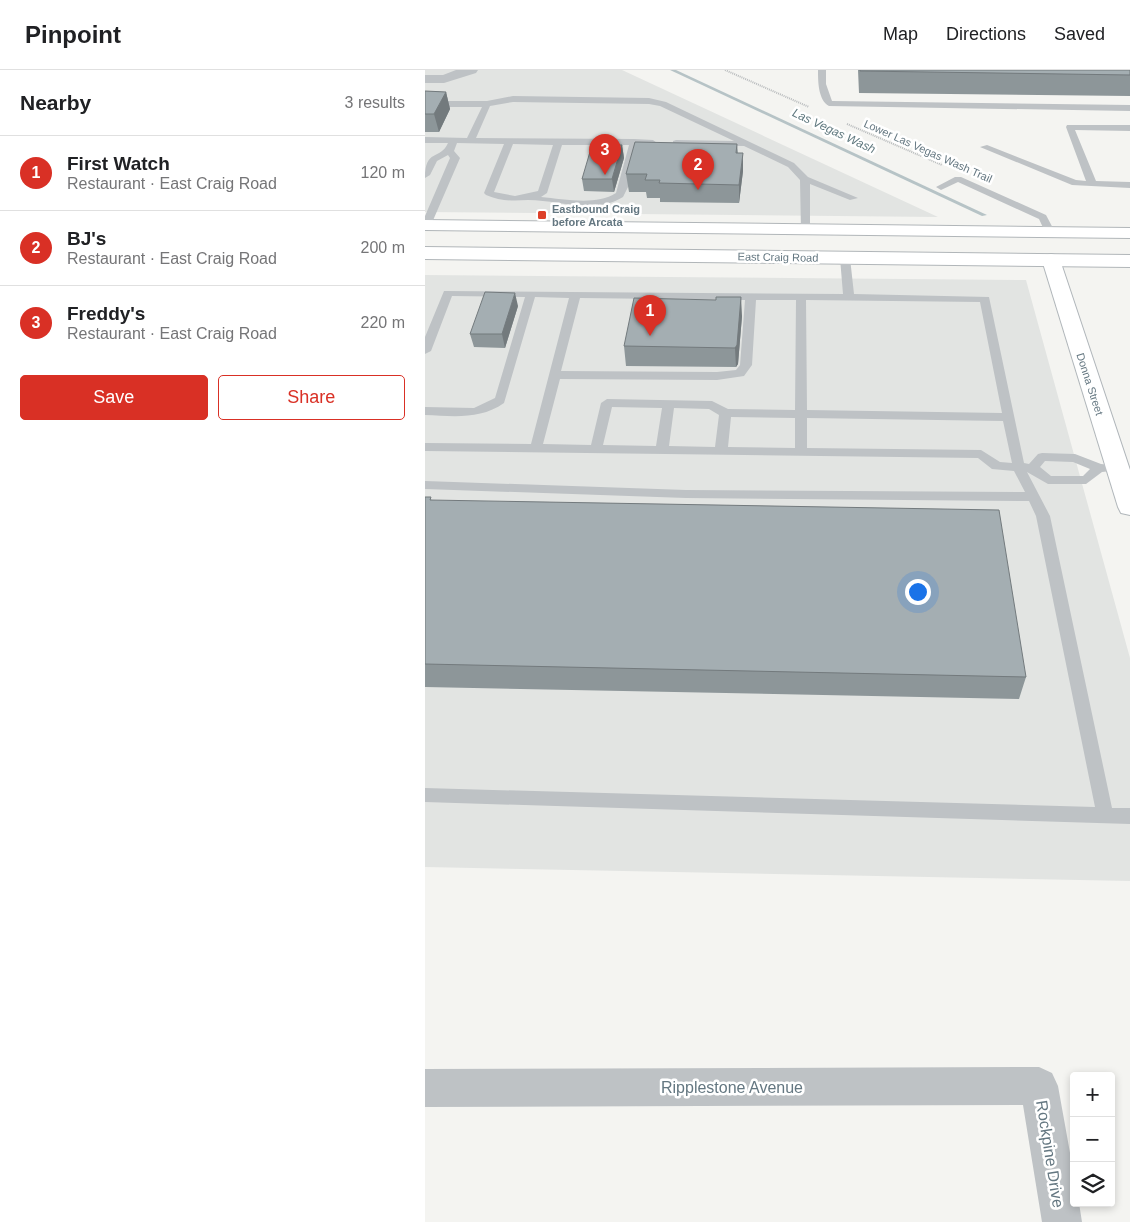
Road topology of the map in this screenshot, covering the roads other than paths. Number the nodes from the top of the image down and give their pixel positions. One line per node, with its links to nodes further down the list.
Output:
1 (471, 70): 3 (street)
2 (822, 70): 6 (lane)
3 (425, 79)
4 (425, 104): 5 (lane)
5 (487, 104): 10 (lane); 14 (lane)
6 (1130, 108)
7 (1130, 128): 19 (lane)
8 (425, 140): 9 (lane)
9 (453, 140): 10 (lane); 16 (lane)
10 (470, 141): 11 (lane)
11 (510, 141): 12 (lane); 22 (lane)
12 (559, 141): 13 (lane); 22 (lane)
13 (634, 142): 14 (lane); 22 (lane)
14 (746, 144): 18 (lane)
15 (984, 148): 19 (lane)
16 (449, 151): 17 (lane); 24 (lane)
17 (425, 175)
18 (805, 179): 23 (lane); 25 (lane)
19 (1091, 184): 20 (lane)
20 (1130, 184)
21 (941, 187): 26 (lane)
22 (532, 198)
23 (853, 198)
24 (425, 226): 25 (main road)
25 (805, 229): 26 (main road)
26 (1050, 232): 27 (main road)
27 (1130, 233)
28 (1130, 245): 31 (main road)
29 (425, 253): 30 (main road, East Craig Road)
30 (845, 258): 31 (main road, East Craig Road); 37 (lane)
31 (1051, 260): 32 (main road, East Craig Road); 52 (main road, Donna Street)
32 (1130, 261)
33 (531, 294): 34 (lane); 38 (lane); 41 (lane)
34 (575, 295): 35 (lane); 39 (lane)
35 (751, 296): 36 (lane); 39 (lane)
36 (801, 297): 37 (lane); 43 (lane)
37 (849, 298): 44 (lane)
38 (425, 351)
39 (554, 375): 46 (lane)
40 (669, 404): 42 (lane); 47 (lane); 48 (lane)
41 (425, 411)
42 (725, 413): 43 (lane); 49 (lane)
43 (801, 414): 44 (lane); 50 (lane)
44 (1009, 417): 51 (lane)
45 (425, 447): 46 (lane)
46 (536, 448): 47 (lane)
47 (596, 449): 48 (lane)
48 (662, 450): 49 (lane)
49 (721, 451): 50 (lane)
50 (801, 452): 51 (lane)
51 (1026, 468): 52 (lane); 52 (lane); 54 (lane)
52 (1108, 469): 55 (main road, Donna Street)
53 (425, 485): 54 (lane)
54 (1034, 497): 57 (lane)
55 (1130, 508)
56 (425, 795): 57 (lane)
57 (1105, 815): 58 (lane)
58 (1130, 816)
59 (1039, 1086): 60 (street, Ripplestone Avenue); 61 (street, Rockpine Drive)
60 (425, 1088)
61 (1061, 1222)

